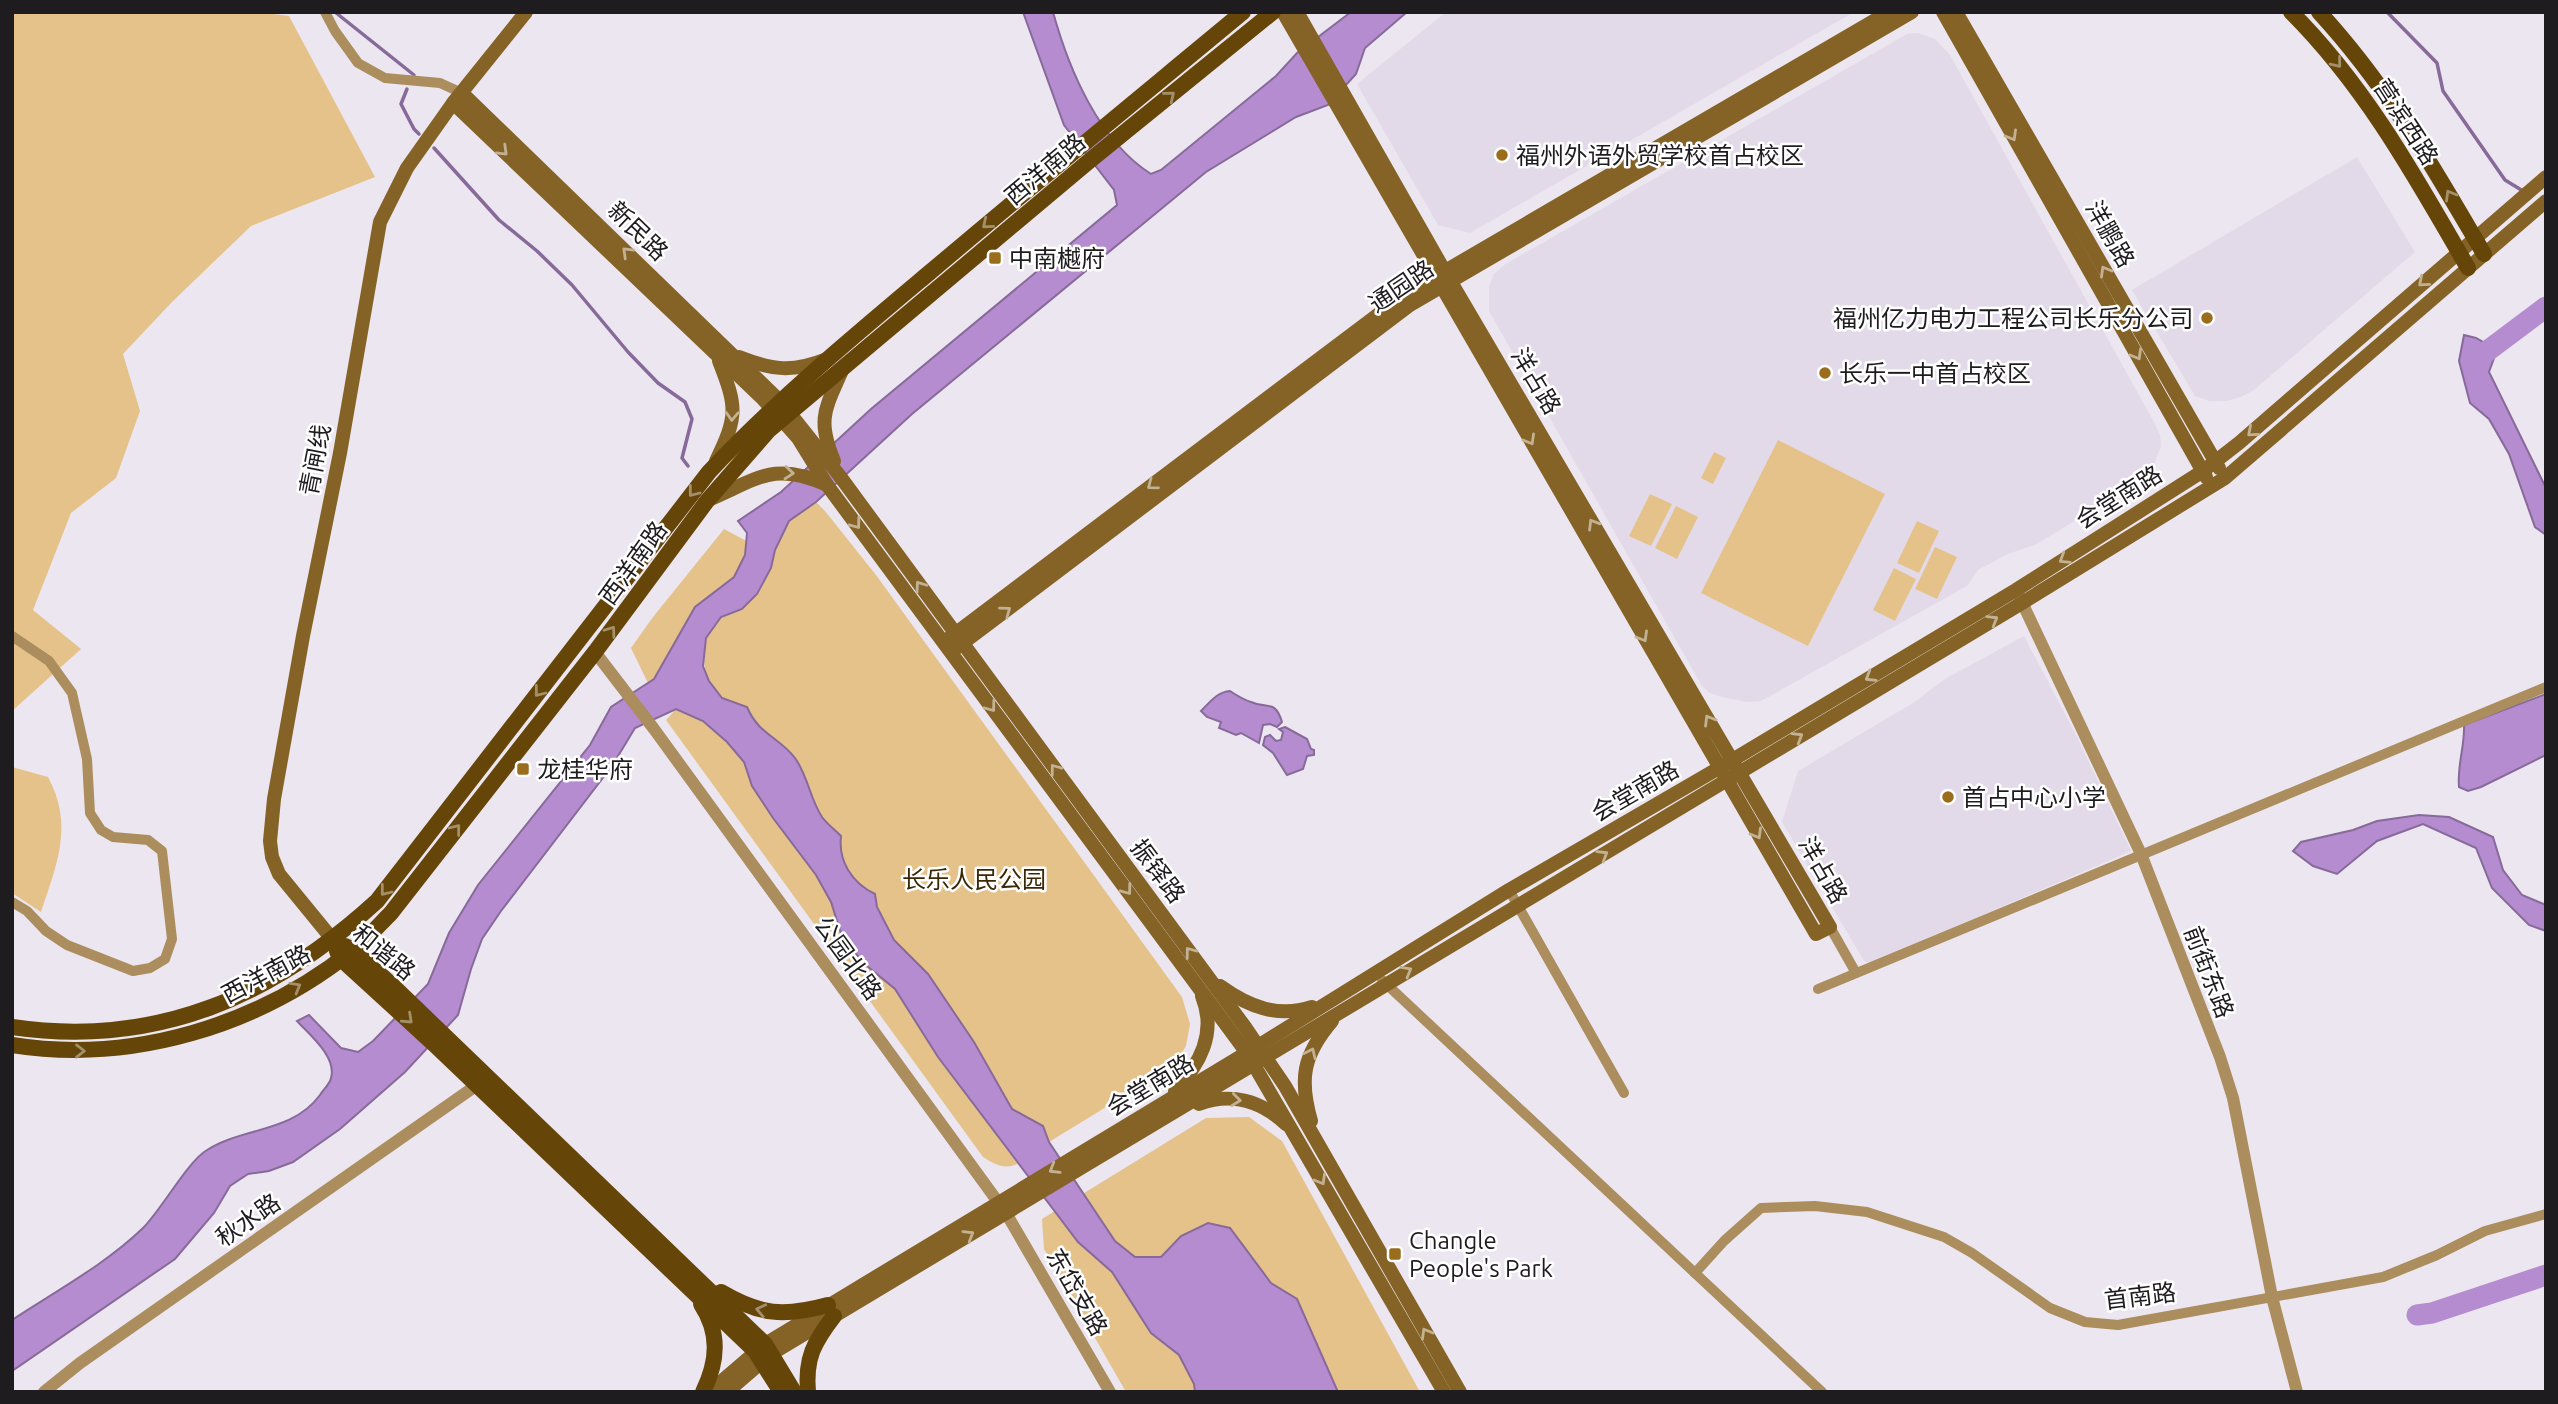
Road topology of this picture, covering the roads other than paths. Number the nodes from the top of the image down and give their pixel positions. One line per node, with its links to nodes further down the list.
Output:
1 (326, 12): 14 (street)
2 (526, 12): 14 (main road, 青闸线)
3 (1243, 12): 23 (main road, 西洋南路, one-way to 23)
4 (1273, 12): 23 (main road, 西洋南路, one-way to 4)
5 (1283, 12): 13 (main road, 洋占路)
6 (1297, 12): 13 (main road, 洋占路)
7 (1889, 12): 21 (main road, 通园路)
8 (1912, 12): 21 (main road, 通园路)
9 (1942, 12): 26 (main road, one-way to 26)
10 (1955, 12): 25 (main road, 洋鹏路, one-way to 10)
11 (2291, 12): 18 (main road, 营滨西路, one-way to 18)
12 (2319, 12): 17 (main road, 营滨西路, one-way to 12)
13 (1303, 36): 21 (main road, 洋占路)
14 (458, 98): 22 (main road, 新民路); 45 (main road, 青闸线)
15 (2543, 179): 17 (main road, 会堂南路)
16 (2546, 201): 19 (main road, 会堂南路)
17 (2474, 238): 18 (main road, 会堂南路); 19 (main road, 营滨西路)
18 (2458, 251): 20 (main road, 营滨西路); 25 (main road, 会堂南路, one-way to 25)
19 (2484, 254): 20 (main road, 会堂南路)
20 (2468, 268): 29 (main road, 会堂南路)
21 (1442, 278): 35 (main road, 通园路); 38 (main road, 洋占路, one-way to 21); 39 (main road, 洋占路, one-way to 39)
22 (725, 355): 23 (main road); 24 (main road, 新民路); 27 (main road, one-way to 27)
23 (838, 362): 24 (main road, 西洋南路); 28 (main road)
24 (781, 411): 27 (main road, 西洋南路); 28 (main road, 振铎路); 30 (main road, 振铎路); 32 (main road, 西洋南路)
25 (2215, 463): 26 (main road, 会堂南路); 29 (main road, 洋鹏路)
26 (2203, 471): 31 (main road); 33 (main road, 会堂南路, one-way to 33)
27 (709, 472): 45 (main road, 西洋南路, one-way to 45)
28 (839, 475): 35 (main road, 振铎路, one-way to 28)
29 (2225, 478): 31 (main road, 会堂南路)
30 (827, 485): 32 (main road, one-way to 30); 35 (main road, 振铎路, one-way to 35)
31 (2211, 486): 33 (main road, 会堂南路)
32 (707, 501): 36 (main road, 西洋南路, one-way to 32)
33 (2019, 596): 38 (main road, 会堂南路); 40 (street, 前街东路)
34 (12, 636): 42 (street)
35 (953, 643): 49 (main road, 振铎路)
36 (595, 652): 46 (main road, 西洋南路, one-way to 36); 63 (street, 公园北路)
37 (2546, 687): 40 (street)
38 (1737, 766): 39 (main road, 会堂南路); 44 (main road, 洋占路)
39 (1723, 774): 41 (main road, 会堂南路); 43 (main road, 会堂南路, one-way to 39); 44 (main road, 洋占路, one-way to 44)
40 (2141, 854): 48 (street); 67 (street, 前街东路)
41 (1509, 890): 43 (street); 47 (main road, 会堂南路)
42 (12, 902)
43 (1518, 906): 50 (main road, 会堂南路, one-way to 43); 59 (street)
44 (1829, 927): 48 (street)
45 (333, 940): 46 (main road, 和谐路); 54 (main road, 西洋南路)
46 (346, 954): 55 (main road, 和谐路); 56 (main road, 西洋南路, one-way to 46)
47 (1374, 972): 50 (street); 52 (main road, 会堂南路)
48 (1856, 973): 51 (street)
49 (1201, 978): 52 (main road); 57 (main road, 振铎路); 60 (main road)
50 (1385, 983): 53 (main road, 会堂南路); 65 (street)
51 (1818, 989)
52 (1330, 1000): 57 (main road, 会堂南路)
53 (1340, 1012): 57 (main road, 会堂南路); 62 (main road, one-way to 53)
54 (12, 1027)
55 (439, 1040): 58 (main road, 和谐路); 66 (main road, 和谐路)
56 (12, 1045)
57 (1256, 1055): 60 (main road, 会堂南路); 61 (main road, 振铎路); 62 (main road, 振铎路)
58 (477, 1085): 66 (main road, 和谐路); 70 (street, 秋水路)
59 (1624, 1093)
60 (1167, 1109): 61 (main road, one-way to 61); 63 (main road, 会堂南路)
61 (1300, 1143): 78 (main road, 振铎路, one-way to 78)
62 (1317, 1143): 79 (main road, 振铎路, one-way to 62)
63 (1002, 1208): 68 (main road, 会堂南路); 77 (street, 东岱支路)
64 (2546, 1214): 67 (street, 首南路)
65 (1695, 1273): 67 (street, 首南路); 80 (street)
66 (692, 1281): 68 (main road, one-way to 66); 69 (main road, 和谐路); 71 (main road)
67 (2272, 1297): 81 (street, 前街东路)
68 (831, 1311): 69 (main road, 会堂南路); 76 (main road)
69 (763, 1352): 72 (main road, 会堂南路); 73 (main road, 会堂南路); 74 (main road, 和谐路); 75 (main road, 和谐路)
70 (44, 1392)
71 (703, 1392)
72 (709, 1392)
73 (727, 1392)
74 (781, 1392)
75 (794, 1392)
76 (808, 1392)
77 (1110, 1392)
78 (1444, 1392)
79 (1460, 1392)
80 (1822, 1392)
81 (2297, 1392)

